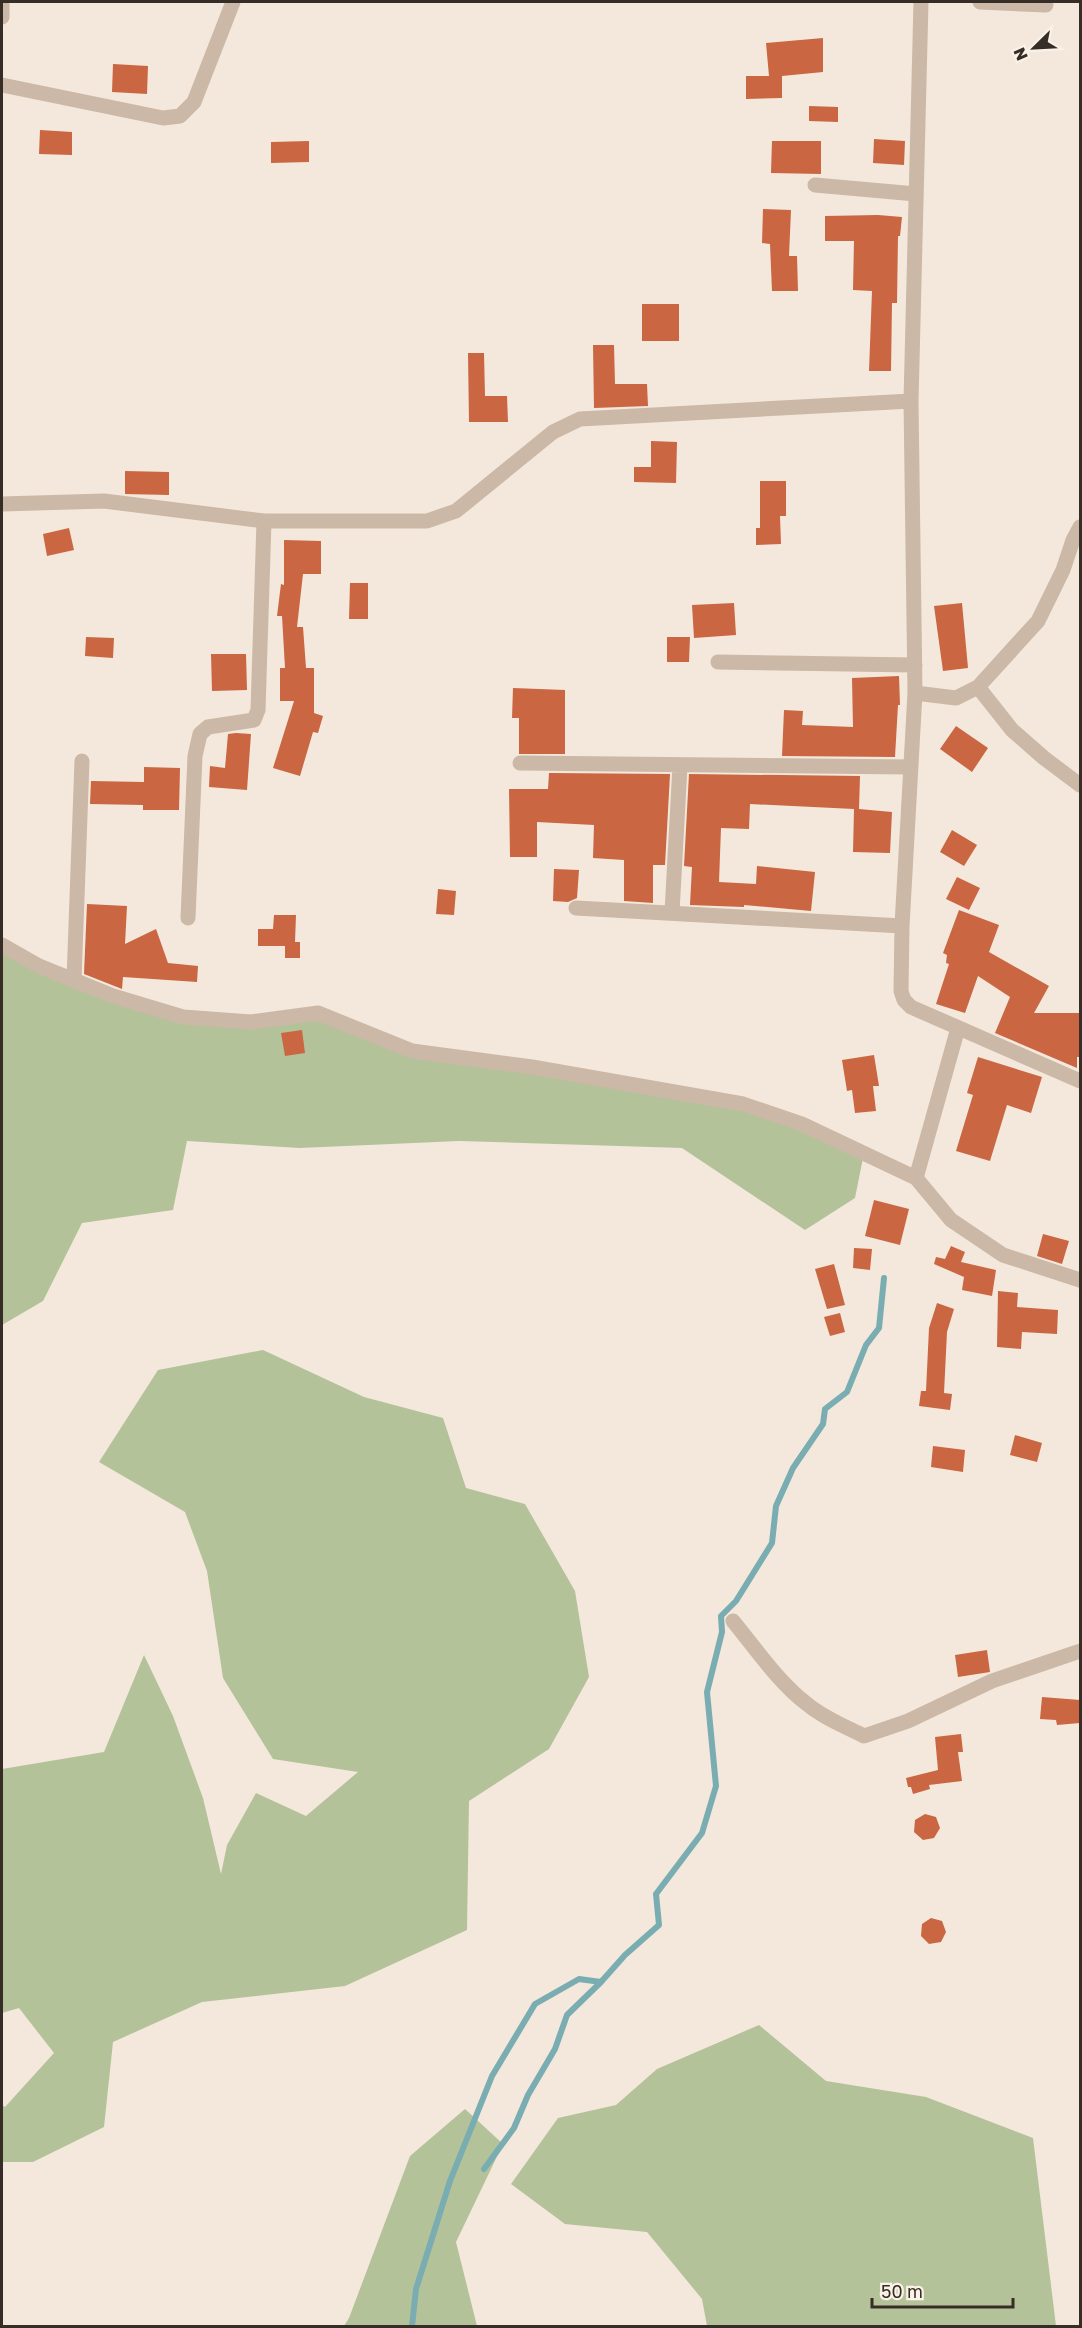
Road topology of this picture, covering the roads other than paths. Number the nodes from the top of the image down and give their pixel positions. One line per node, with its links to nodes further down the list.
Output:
1 (2, 2): 6 (street)
2 (233, 2): 7 (street)
3 (921, 2): 9 (street)
4 (980, 2): 5 (street)
5 (1046, 5)
6 (2, 17)
7 (2, 85)
8 (815, 185): 9 (street)
9 (916, 194): 10 (street)
10 (911, 401): 12 (street); 15 (street)
11 (2, 504): 12 (street)
12 (264, 521): 25 (street)
13 (1080, 527): 16 (street)
14 (718, 662): 15 (street)
15 (915, 665): 17 (street)
16 (978, 687): 17 (street); 22 (street)
17 (915, 693): 21 (street)
18 (82, 761): 28 (street)
19 (520, 763): 20 (street)
20 (680, 766): 21 (street); 24 (street)
21 (911, 767): 26 (street)
22 (1080, 785)
23 (576, 908): 24 (street)
24 (672, 912): 26 (street)
25 (188, 918)
26 (902, 926): 29 (street)
27 (2, 945): 28 (street)
28 (74, 980): 31 (street)
29 (958, 1028): 30 (street); 31 (street)
30 (1080, 1081)
31 (916, 1178): 32 (street)
32 (1080, 1280)
33 (733, 1621): 34 (street)
34 (1080, 1651)

